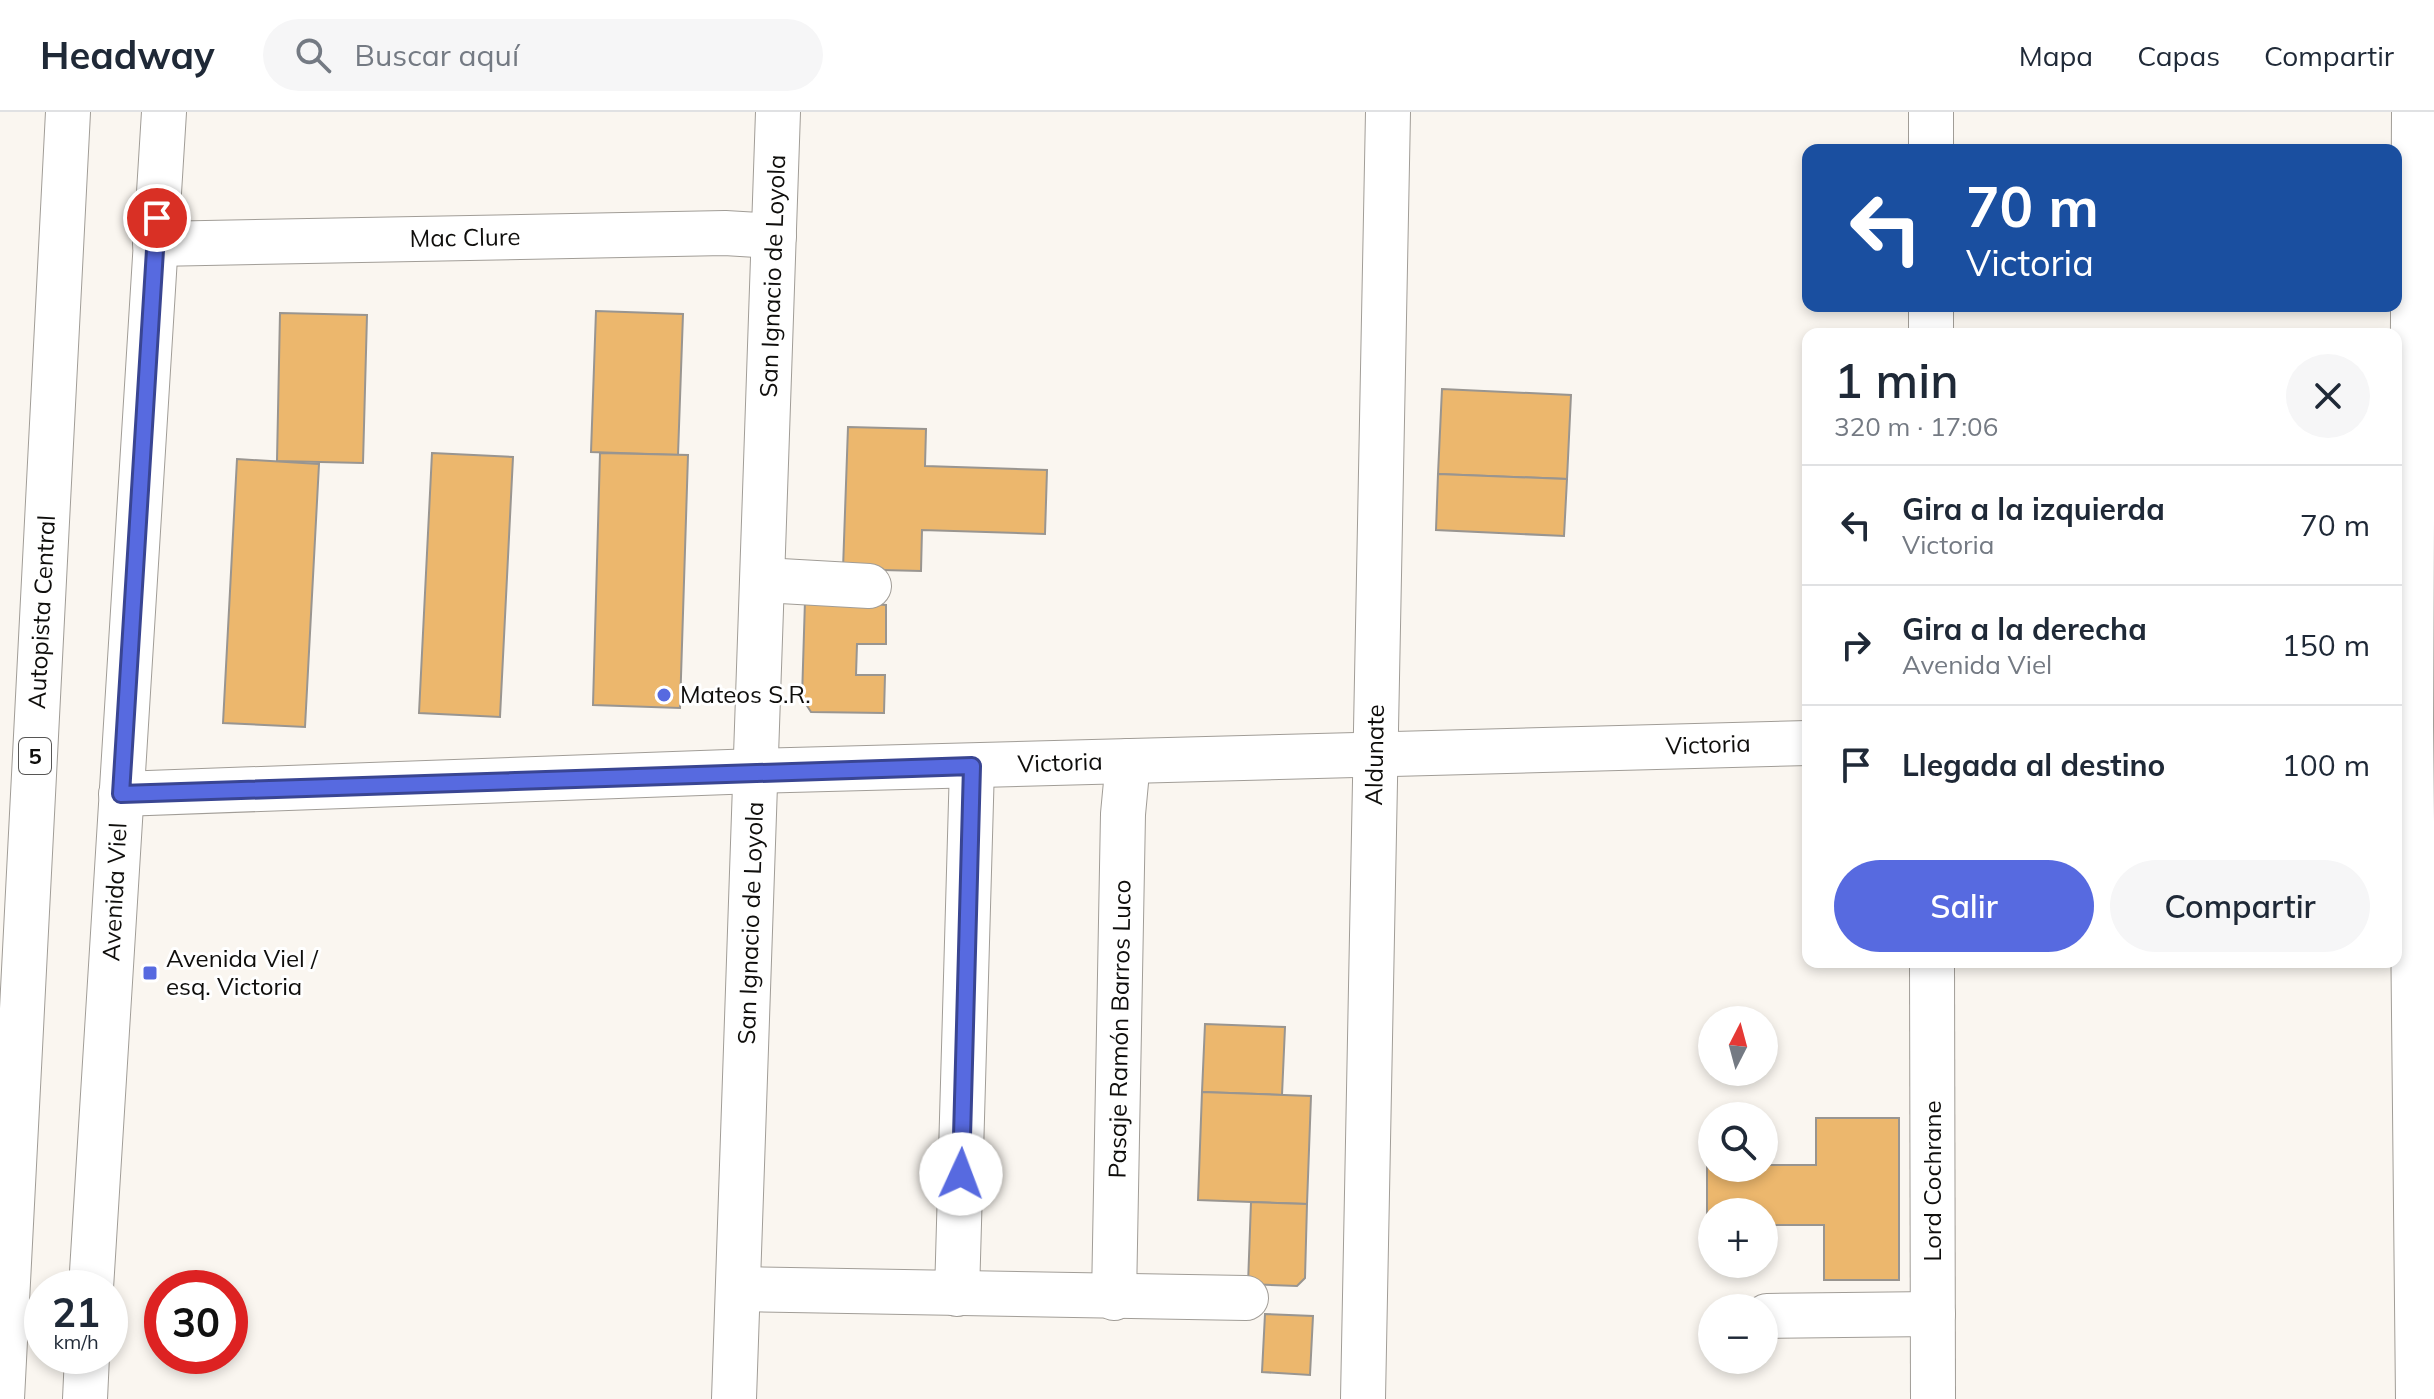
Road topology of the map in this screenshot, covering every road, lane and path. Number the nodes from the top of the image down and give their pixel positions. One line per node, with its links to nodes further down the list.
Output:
1 (68, 112): 28 (main road, Autopista Central / 5)
2 (164, 112): 9 (main road, Avenida Viel)
3 (778, 112): 8 (main road, San Ignacio de Loyola)
4 (1388, 112): 14 (main road, Aldunate)
5 (1931, 112): 7 (main road)
6 (2414, 112): 12 (main road)
7 (1931, 144)
8 (774, 236): 9 (main road, Mac Clure); 10 (main road, San Ignacio de Loyola)
9 (155, 244): 18 (main road, Avenida Viel)
10 (763, 580): 11 (main road); 17 (main road, San Ignacio de Loyola)
11 (869, 586)
12 (2414, 725): 33 (main road)
13 (1802, 743): 14 (main road, Victoria)
14 (1375, 755): 15 (main road, Victoria); 31 (main road, Aldunate)
15 (1128, 761): 16 (main road, Victoria); 23 (main road, Pasaje Ramón Barros Luco)
16 (972, 766): 17 (main road, Victoria); 22 (main road)
17 (756, 771): 18 (main road, Victoria); 21 (main road, San Ignacio de Loyola)
18 (121, 794): 20 (main road, Avenida Viel)
19 (1932, 968): 25 (main road, Lord Cochrane)
20 (92, 1270)
21 (738, 1289): 22 (main road); 30 (main road, San Ignacio de Loyola)
22 (957, 1294): 23 (main road)
23 (1114, 1298): 24 (main road)
24 (1246, 1298)
25 (1933, 1314): 26 (main road); 32 (main road, Lord Cochrane)
26 (1778, 1316)
27 (86, 1374): 29 (main road)
28 (2, 1399)
29 (85, 1399)
30 (734, 1399)
31 (1363, 1399)
32 (1933, 1399)
33 (2418, 1399)

